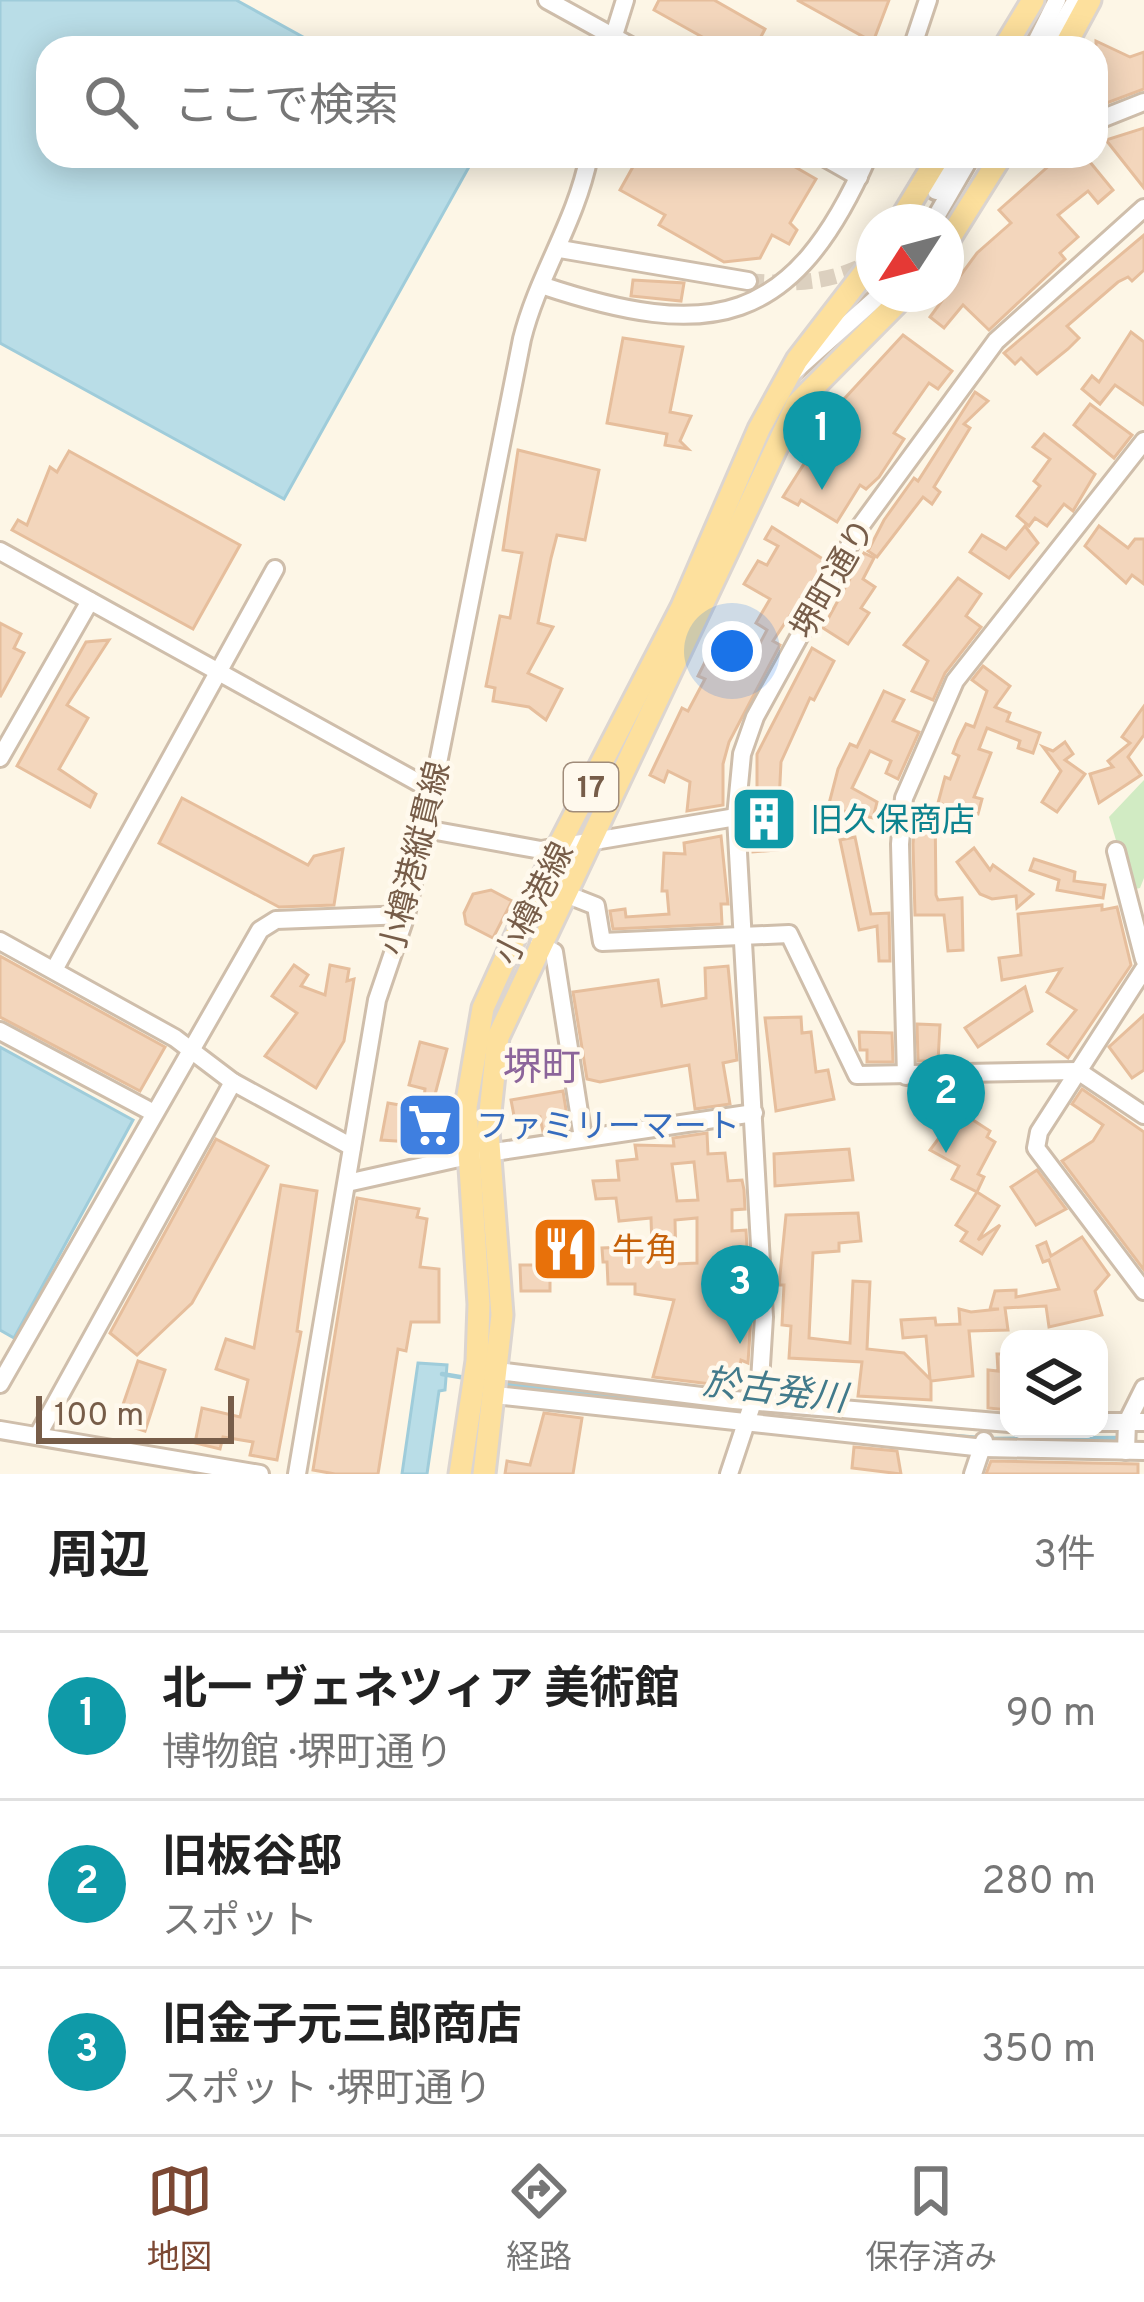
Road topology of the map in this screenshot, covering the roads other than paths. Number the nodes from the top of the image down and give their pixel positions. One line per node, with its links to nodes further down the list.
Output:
1 (547, 0): 8 (street)
2 (625, 0): 9 (street)
3 (928, 0): 10 (street)
4 (1033, 0): 11 (main road)
5 (1057, 0): 12 (street)
6 (1076, 0): 13 (street)
7 (1090, 0): 14 (main road)
8 (602, 36)
9 (613, 36)
10 (915, 36)
11 (1011, 36)
12 (1038, 36)
13 (1054, 36)
14 (1070, 36)
15 (1144, 102): 16 (street)
16 (1108, 116)
17 (585, 168): 32 (street, 小樽港縦貫線)
18 (843, 168): 25 (street)
19 (863, 168): 25 (street)
20 (932, 168): 28 (main road)
21 (950, 168): 26 (street)
22 (964, 168): 29 (street)
23 (975, 168): 27 (street)
24 (993, 168): 31 (main road)
25 (859, 177): 35 (street)
26 (936, 191)
27 (955, 202)
28 (910, 204)
29 (943, 204)
30 (1144, 208): 46 (street, 堺町通り)
31 (964, 215)
32 (560, 250): 33 (street); 35 (street, 小樽港縦貫線)
33 (748, 281)
34 (856, 284): 38 (main road, 小樽港線 / 17)
35 (541, 285): 45 (street, 小樽港縦貫線)
36 (861, 312): 38 (street)
37 (888, 312): 48 (main road, 小樽港線 / 17)
38 (788, 376): 49 (main road, 小樽港線 / 17)
39 (1144, 441): 62 (street)
40 (0, 551): 42 (street)
41 (275, 569): 43 (street)
42 (89, 601): 43 (street); 44 (street)
43 (218, 672): 45 (street); 58 (street)
44 (0, 758)
45 (433, 790): 47 (street, 小樽港縦貫線)
46 (736, 817): 48 (street); 53 (street, 堺町通り)
47 (425, 829): 49 (street); 52 (street, 小樽港縦貫線)
48 (585, 845): 49 (street); 51 (main road, 小樽港線 / 17)
49 (559, 849): 69 (main road, 小樽港線 / 17)
50 (1116, 851): 56 (street)
51 (563, 893): 53 (street); 55 (main road, 小樽港線 / 17)
52 (406, 915): 60 (street); 68 (street, 小樽港縦貫線)
53 (745, 934): 62 (street); 65 (street, 堺町通り)
54 (0, 941): 58 (street)
55 (539, 944): 67 (street); 69 (main road, 小樽港線 / 17)
56 (1144, 959)
57 (1144, 969): 61 (street)
58 (54, 970): 60 (street)
59 (0, 1031): 64 (street)
60 (188, 1048): 63 (street); 64 (street)
61 (1078, 1070): 62 (street); 66 (street); 71 (street)
62 (905, 1076)
63 (233, 1082): 68 (street); 80 (street)
64 (152, 1112): 73 (street)
65 (754, 1113): 67 (street); 76 (street, 堺町通り)
66 (1144, 1114)
67 (583, 1138): 69 (street)
68 (352, 1147): 70 (street, 小樽港縦貫線)
69 (479, 1154): 70 (street); 72 (main road, 小樽港線 / 17)
70 (347, 1183): 85 (street, 小樽港縦貫線)
71 (1144, 1291)
72 (487, 1366): 75 (main road, 小樽港線 / 17); 76 (street); 86 (main road, 小樽港線 / 17)
73 (0, 1384)
74 (1144, 1388): 81 (street)
75 (495, 1395): 76 (street); 87 (main road, 小樽港線 / 17)
76 (749, 1411): 77 (street); 82 (street); 88 (street, 堺町通り)
77 (985, 1423): 78 (street); 82 (street)
78 (1000, 1423)
79 (0, 1430): 80 (street)
80 (38, 1435): 83 (street)
81 (1132, 1437): 82 (street)
82 (984, 1448): 89 (street)
83 (168, 1466): 84 (street)
84 (260, 1474)
85 (297, 1474)
86 (460, 1474)
87 (484, 1474)
88 (730, 1474)
89 (974, 1474)

